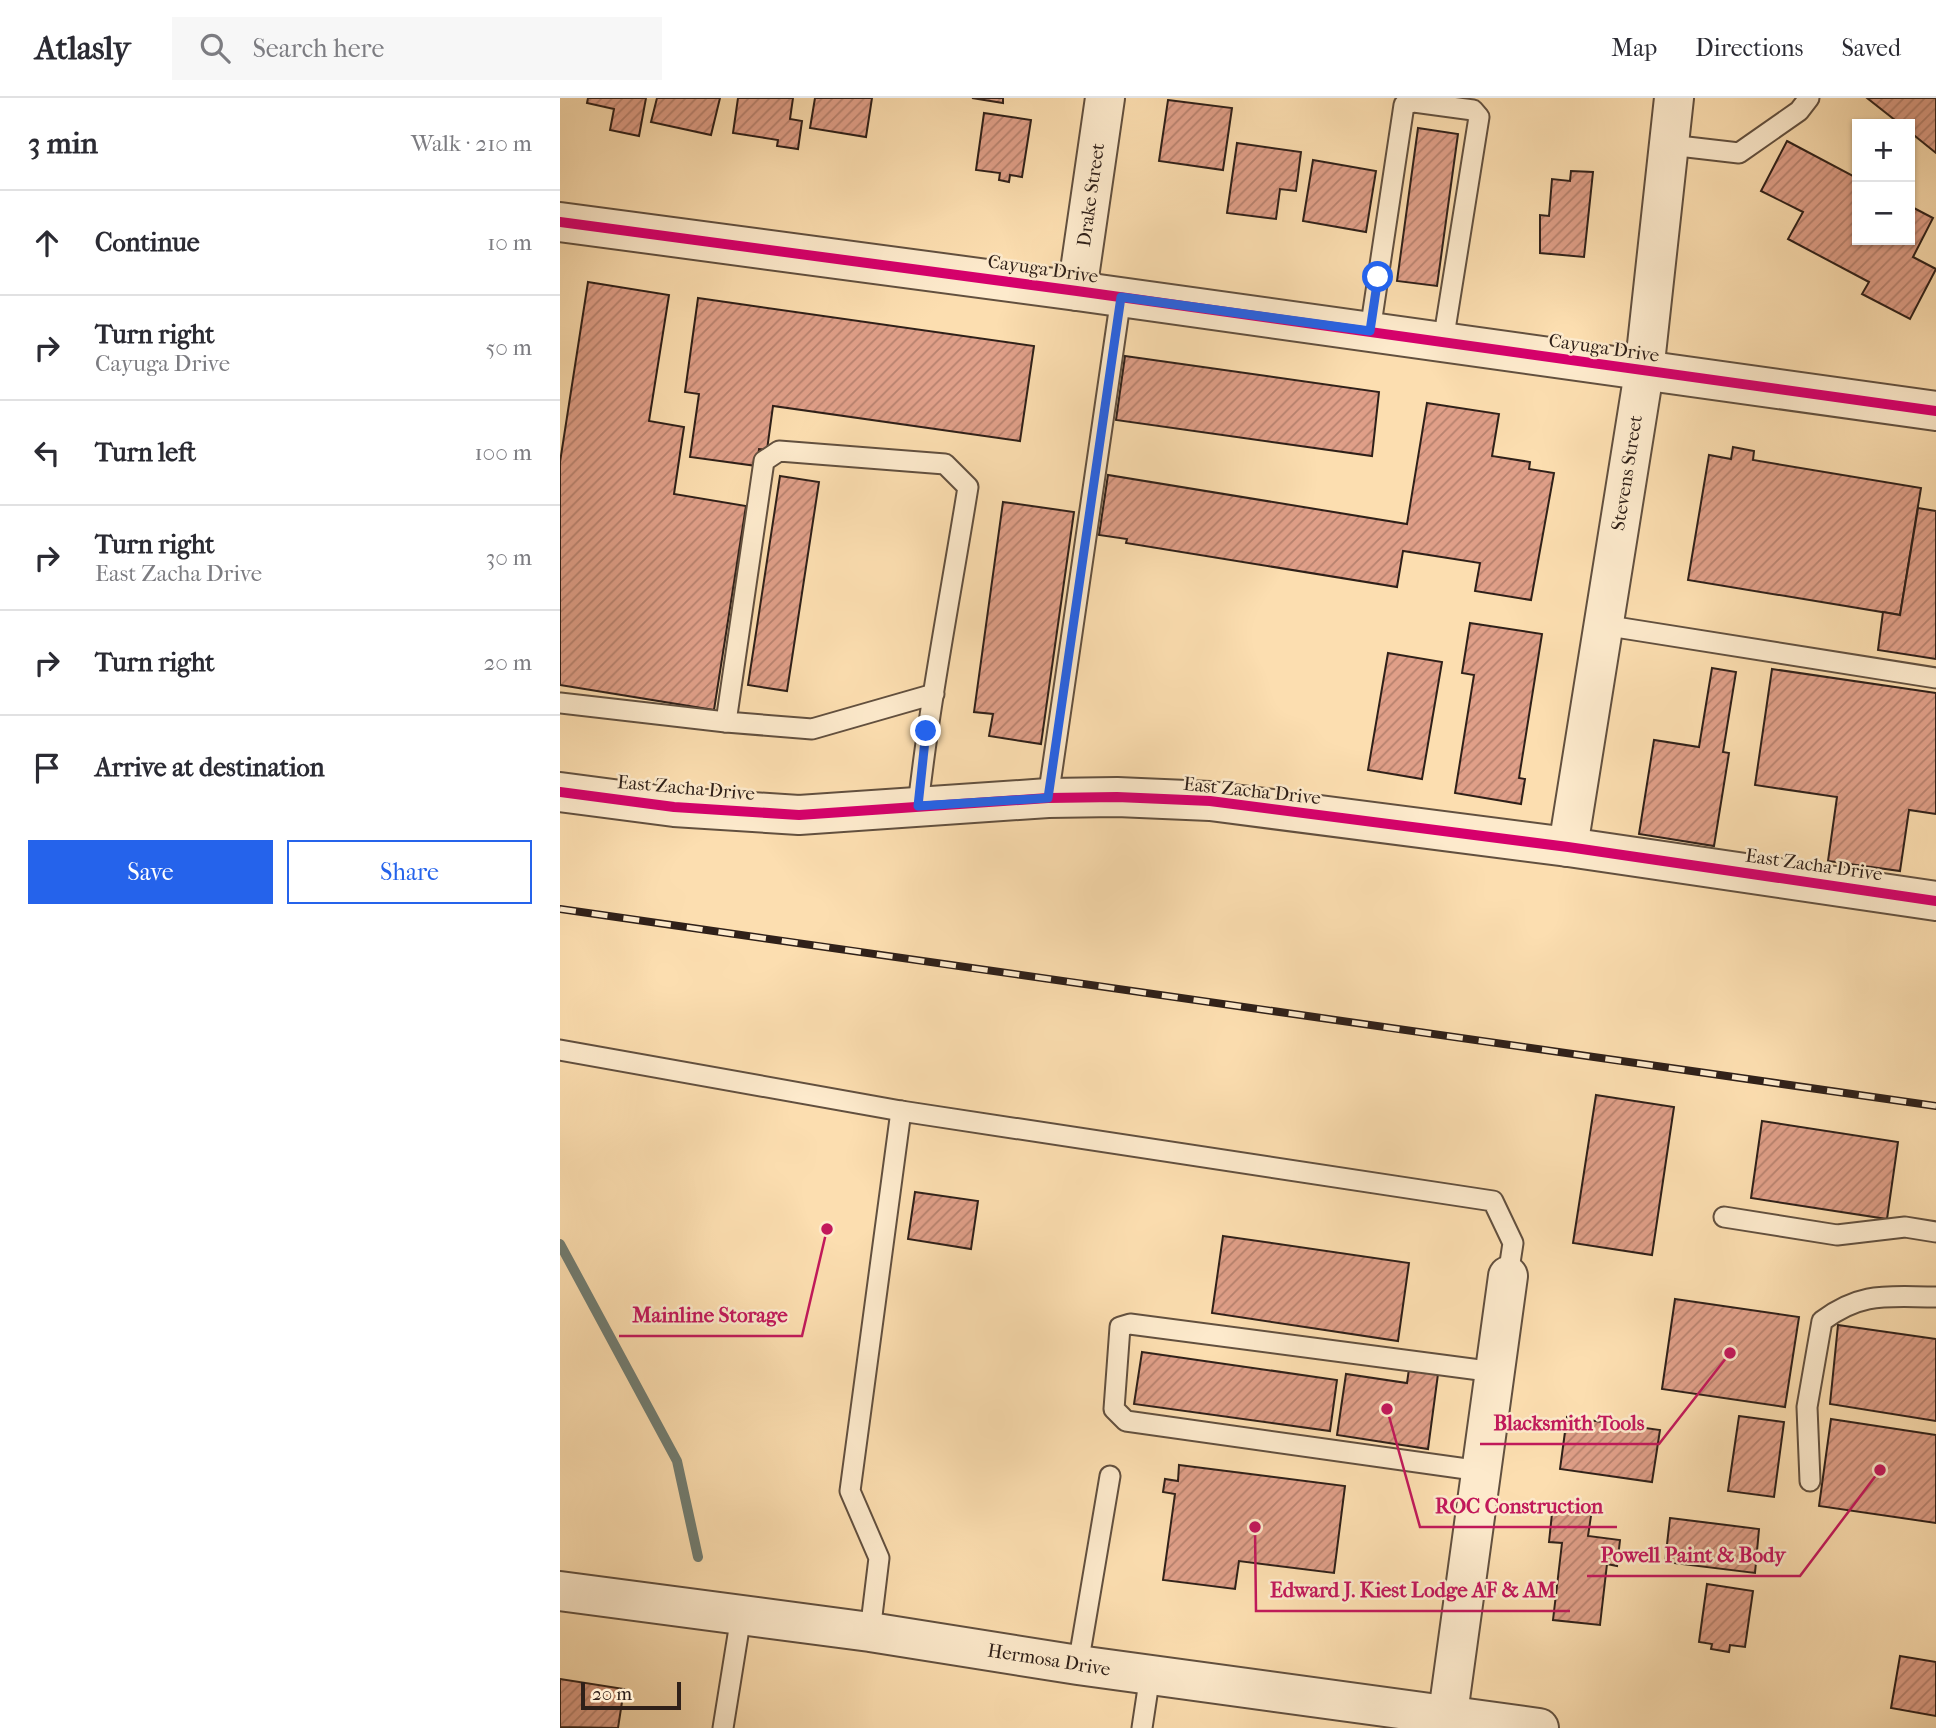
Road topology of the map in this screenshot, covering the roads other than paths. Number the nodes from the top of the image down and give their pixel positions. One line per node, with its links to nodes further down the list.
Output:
1 (1105, 98): 6 (street, Drake Street)
2 (1674, 98): 4 (street, Stevens Street)
3 (1809, 98): 4 (lane)
4 (1670, 145): 10 (street, Stevens Street)
5 (560, 222): 6 (street, Cayuga Drive)
6 (1077, 291): 7 (street, Cayuga Drive)
7 (1121, 297): 8 (street, Cayuga Drive); 18 (lane)
8 (1370, 331): 9 (street, Cayuga Drive); 9 (lane)
9 (1443, 342): 10 (street, Cayuga Drive)
10 (1644, 372): 11 (street, Cayuga Drive); 12 (street, Stevens Street)
11 (1936, 411)
12 (1603, 625): 13 (lane); 20 (street, Stevens Street)
13 (1936, 678)
14 (934, 694): 16 (lane); 16 (lane); 19 (lane)
15 (560, 703): 16 (lane)
16 (726, 722)
17 (560, 792): 19 (street, East Zacha Drive)
18 (1048, 798): 19 (street, East Zacha Drive); 20 (street, East Zacha Drive)
19 (918, 806)
20 (1568, 847): 21 (street, East Zacha Drive)
21 (1936, 901)
22 (560, 1050): 23 (lane)
23 (901, 1111): 26 (lane); 34 (lane)
24 (1724, 1217): 25 (lane)
25 (1936, 1232)
26 (1508, 1276): 28 (street)
27 (1936, 1297): 31 (lane)
28 (1495, 1372): 29 (street); 29 (lane)
29 (1481, 1471): 37 (street)
30 (1110, 1476): 35 (lane)
31 (1810, 1481)
32 (560, 1591): 33 (street, Hermosa Drive)
33 (741, 1616): 34 (street, Hermosa Drive); 38 (lane)
34 (870, 1632): 35 (street, Hermosa Drive)
35 (1078, 1665): 36 (street, Hermosa Drive)
36 (1150, 1675): 37 (street, Hermosa Drive); 39 (lane)
37 (1447, 1721): 40 (street, Hermosa Drive)
38 (723, 1728)
39 (1142, 1728)
40 (1539, 1728)

